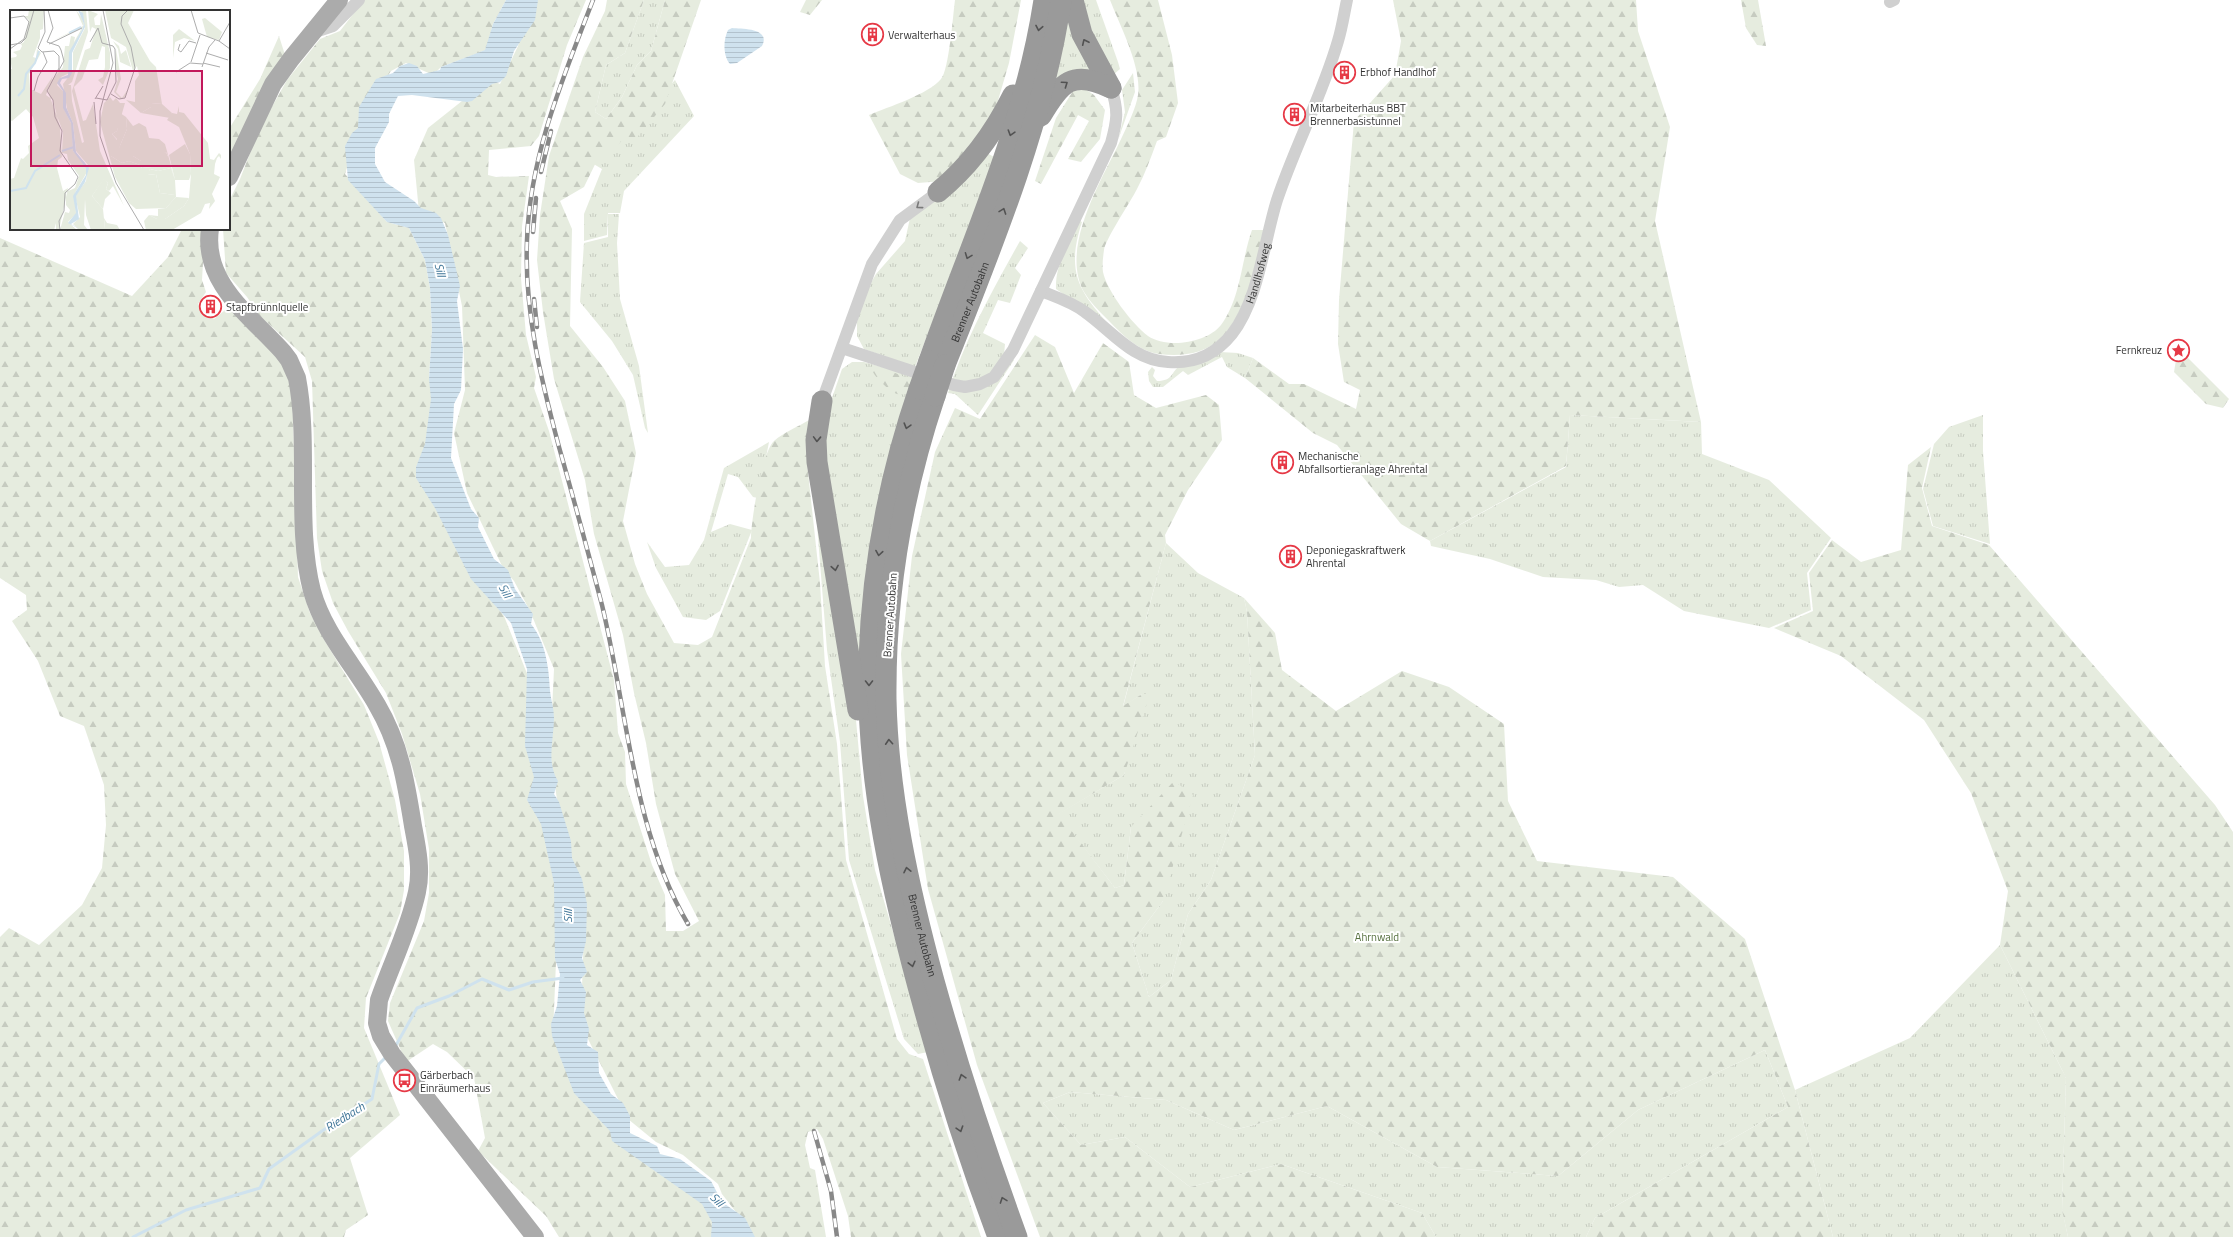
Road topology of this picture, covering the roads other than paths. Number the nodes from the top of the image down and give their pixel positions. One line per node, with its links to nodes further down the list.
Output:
1 (339, 0): 7 (main road)
2 (359, 0): 7 (street)
3 (1044, 0): 8 (highway, Brenner Autobahn, one-way to 8)
4 (1061, 0): 10 (highway, Brenner Autobahn)
5 (1073, 0): 9 (highway, one-way to 5)
6 (1347, 0): 14 (street, Handlhofweg)
7 (312, 33): 11 (main road)
8 (1033, 55): 12 (highway); 16 (highway, Brenner Autobahn, one-way to 16)
9 (1111, 88): 10 (highway, one-way to 9); 14 (street)
10 (1028, 139): 16 (highway, Brenner Autobahn, one-way to 10)
11 (230, 175)
12 (938, 192): 15 (street, one-way to 15)
13 (210, 230): 20 (main road)
14 (1041, 291): 15 (street)
15 (842, 348): 18 (street)
16 (937, 363): 17 (highway, Brenner Autobahn, bridge)
17 (927, 393): 19 (highway, Brenner Autobahn, one-way to 19); 22 (highway, Brenner Autobahn, one-way to 17)
18 (822, 401): 19 (highway, one-way to 19)
19 (877, 796): 21 (highway, Brenner Autobahn, one-way to 21)
20 (535, 1237)
21 (998, 1237)
22 (1016, 1237)

